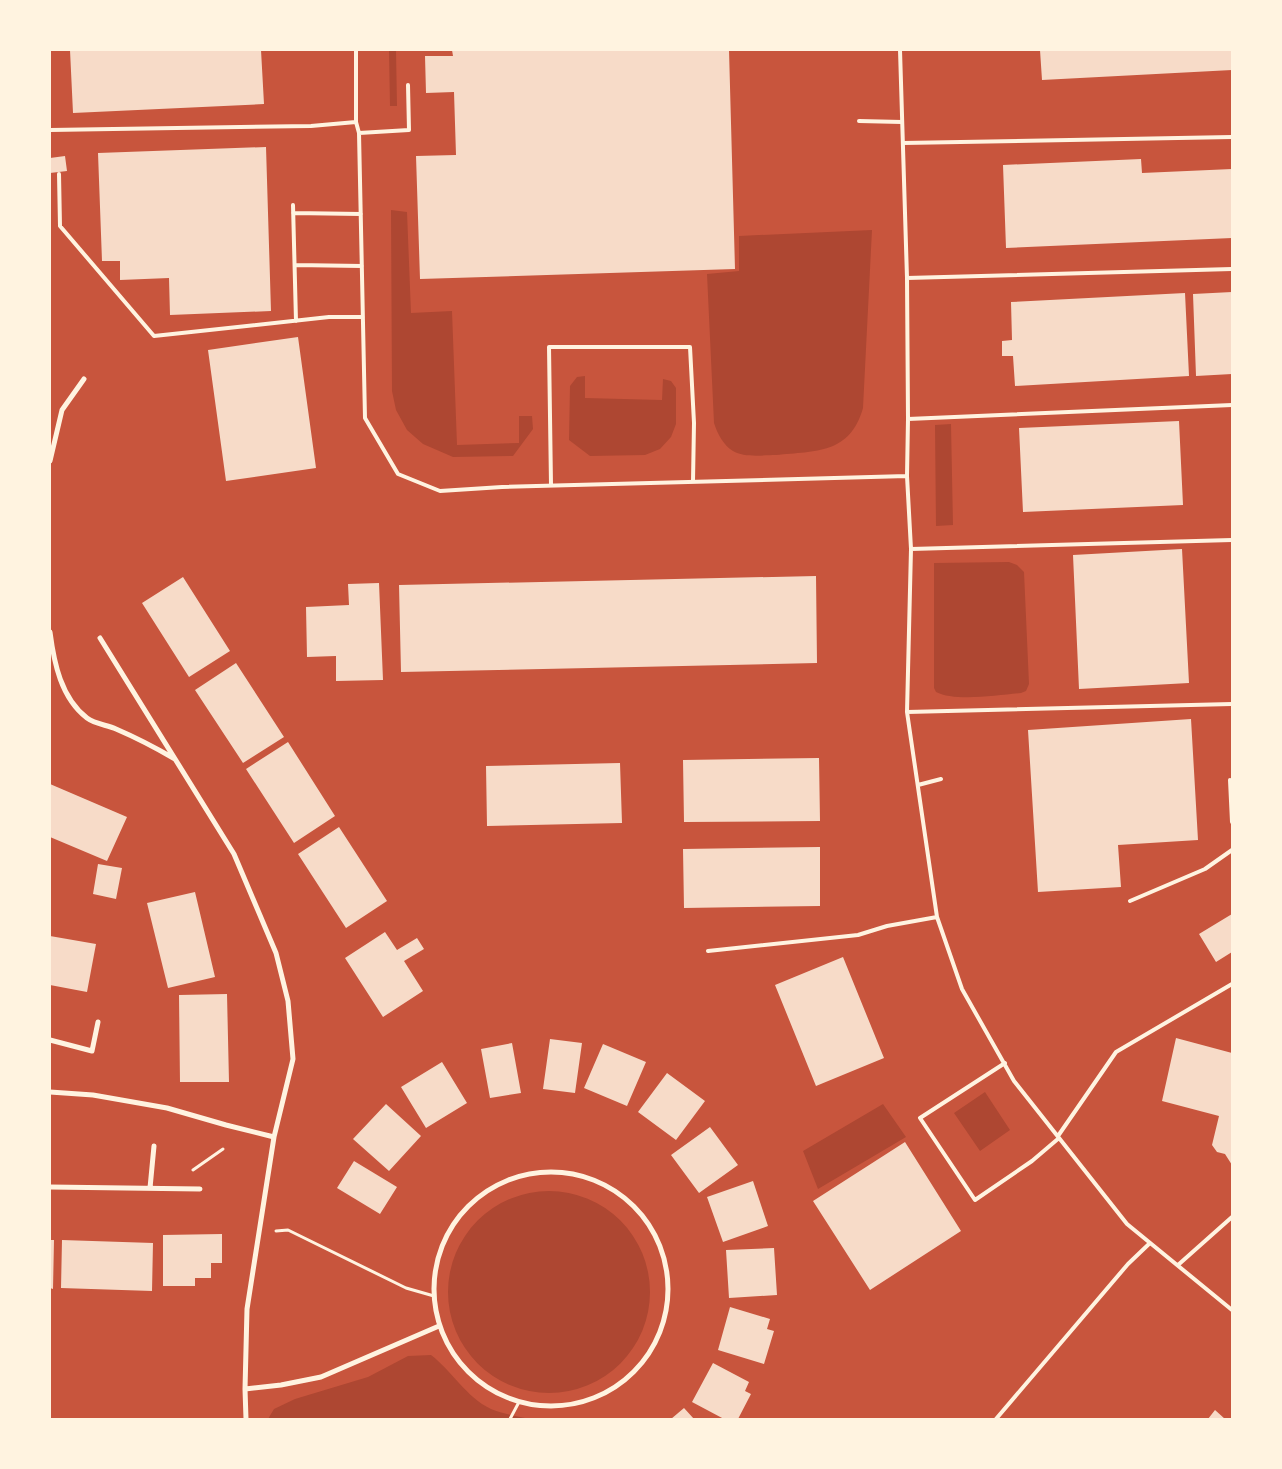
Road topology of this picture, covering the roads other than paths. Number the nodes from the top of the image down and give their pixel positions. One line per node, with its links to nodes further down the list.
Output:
1 (356, 50): 5 (lane)
2 (900, 50): 6 (lane)
3 (408, 85): 8 (lane)
4 (859, 121): 6 (lane)
5 (356, 122): 7 (lane); 8 (lane)
6 (902, 122): 10 (lane)
7 (50, 130)
8 (359, 133): 14 (lane)
9 (1232, 137): 10 (lane)
10 (903, 143): 18 (lane)
11 (59, 174): 20 (lane)
12 (293, 205): 13 (lane)
13 (293, 212): 14 (lane); 15 (lane)
14 (361, 214): 16 (lane)
15 (295, 265): 16 (lane); 20 (lane)
16 (362, 266): 19 (lane)
17 (1232, 269): 18 (lane)
18 (907, 278): 23 (lane)
19 (363, 317): 20 (lane); 27 (lane)
20 (296, 320)
21 (84, 379): 24 (street)
22 (1232, 405): 23 (lane)
23 (908, 419): 25 (lane)
24 (50, 460)
25 (907, 476): 26 (lane); 29 (lane)
26 (693, 481): 27 (lane); 27 (lane)
27 (551, 485)
28 (1232, 540): 29 (lane)
29 (911, 549): 33 (lane)
30 (50, 632): 34 (street)
31 (100, 638): 34 (street)
32 (1232, 704): 33 (lane)
33 (907, 712): 37 (lane)
34 (175, 759): 48 (street)
35 (941, 779): 37 (lane)
36 (1230, 780): 38 (lane)
37 (918, 785): 41 (lane)
38 (1232, 822)
39 (1232, 850): 40 (lane)
40 (1130, 901)
41 (937, 917): 42 (lane); 46 (lane)
42 (708, 952)
43 (1232, 984): 49 (lane)
44 (98, 1022): 45 (street)
45 (50, 1040)
46 (1004, 1063): 49 (lane); 49 (lane)
47 (50, 1092): 48 (street)
48 (274, 1137): 59 (street)
49 (1058, 1137): 55 (lane)
50 (154, 1146): 52 (street)
51 (50, 1187): 52 (street)
52 (150, 1188): 53 (street)
53 (200, 1188)
54 (1232, 1217): 56 (lane)
55 (1150, 1243): 56 (lane); 61 (lane)
56 (1178, 1265): 57 (lane)
57 (1232, 1310)
58 (439, 1326): 58 (street); 59 (street)
59 (245, 1389): 60 (street)
60 (246, 1419)
61 (996, 1419)

